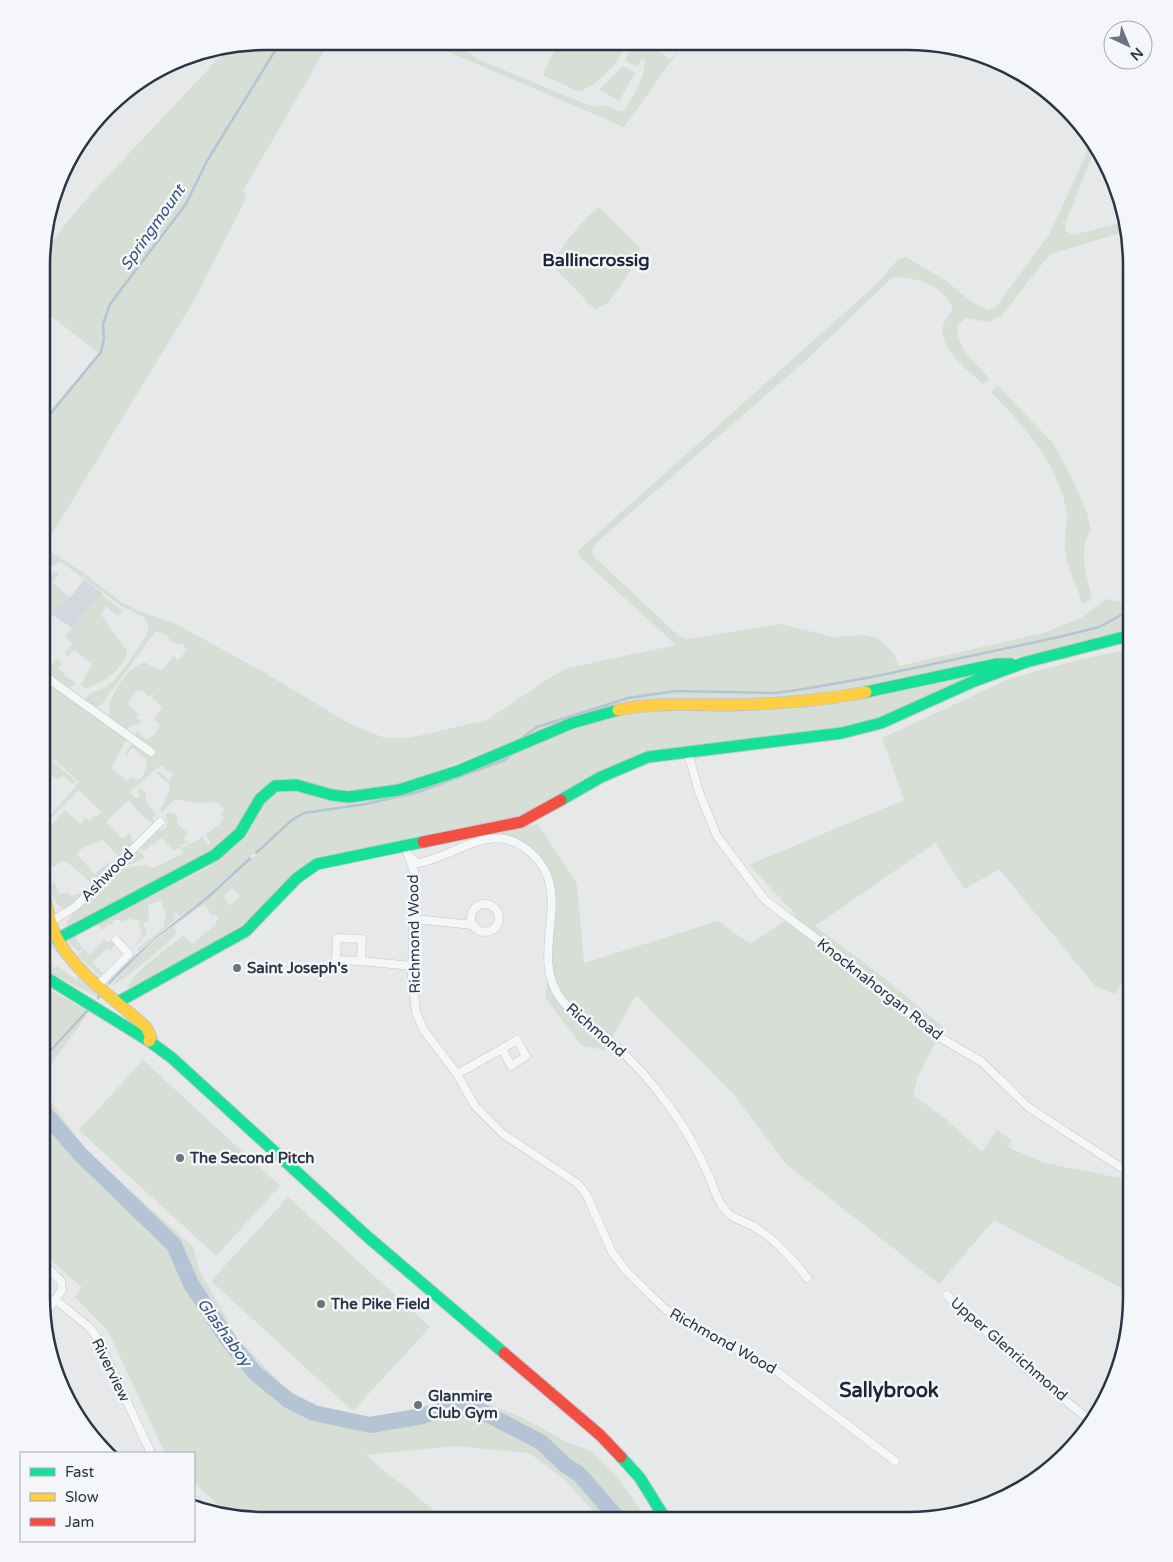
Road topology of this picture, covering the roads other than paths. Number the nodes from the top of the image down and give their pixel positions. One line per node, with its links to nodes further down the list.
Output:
1 (1123, 637): 2 (street)
2 (1013, 667): 5 (street); 12 (street)
3 (50, 680): 4 (street)
4 (151, 752)
5 (688, 753): 7 (street); 22 (street, Knocknahorgan Road)
6 (160, 822): 10 (street, Ashwood)
7 (408, 852): 9 (street, Richmond Wood); 18 (street); 24 (street, Richmond)
8 (50, 918): 10 (street)
9 (415, 919): 11 (street); 15 (street, Richmond Wood)
10 (51, 922): 12 (street)
11 (473, 925)
12 (57, 939): 17 (street)
13 (116, 940): 17 (street)
14 (361, 961): 14 (street); 15 (street)
15 (412, 966): 21 (street, Richmond Wood)
16 (50, 980): 19 (street)
17 (99, 984): 18 (street)
18 (118, 1002): 19 (street)
19 (149, 1041): 31 (street)
20 (502, 1049): 21 (street)
21 (457, 1074): 30 (street, Richmond Wood)
22 (1123, 1169)
23 (50, 1270): 26 (street)
24 (807, 1278)
25 (947, 1295): 28 (street, Upper Glenrichmond)
26 (56, 1300): 27 (street); 29 (street, Riverview)
27 (50, 1308)
28 (1086, 1418)
29 (151, 1452)
30 (895, 1461)
31 (661, 1512)

